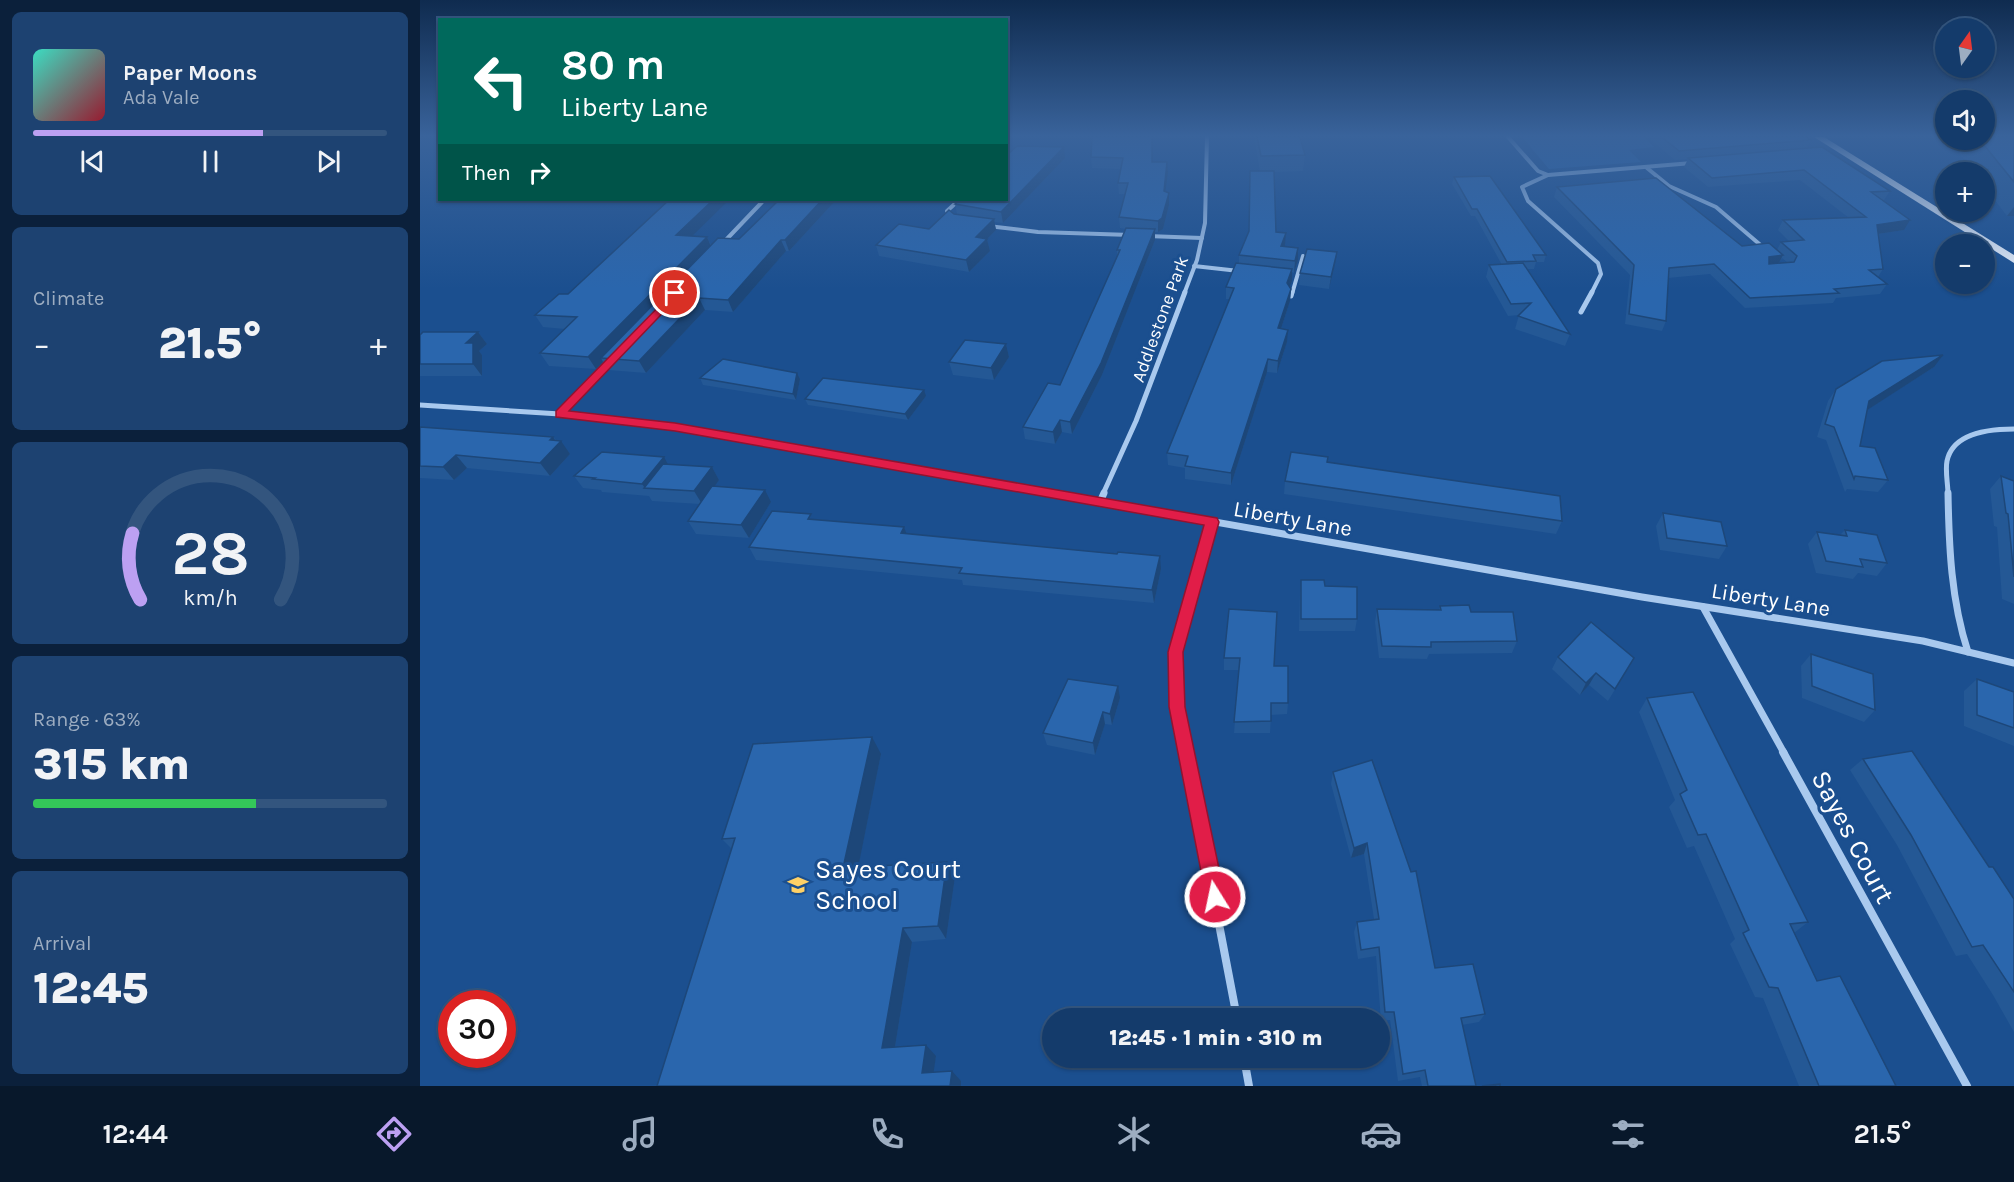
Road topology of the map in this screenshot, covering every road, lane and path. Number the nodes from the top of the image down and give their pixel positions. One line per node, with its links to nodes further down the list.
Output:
1 (1206, 188): 9 (street, Addlestone Park)
2 (1522, 188): 19 (street)
3 (1672, 188): 11 (street)
4 (1900, 188): 13 (main road)
5 (763, 201): 10 (street)
6 (958, 201): 7 (street)
7 (957, 221)
8 (983, 226): 9 (street)
9 (1202, 238): 14 (street, Addlestone Park)
10 (715, 252)
11 (1770, 253)
12 (1303, 256): 17 (street)
13 (2014, 260)
14 (1194, 266): 15 (street); 24 (street, Addlestone Park)
15 (1251, 272)
16 (1285, 276): 17 (street)
17 (1297, 277): 18 (street)
18 (1291, 296)
19 (1581, 312)
20 (618, 354): 22 (street)
21 (420, 405): 22 (street, Liberty Lane)
22 (560, 414): 24 (street, Liberty Lane)
23 (2014, 429): 27 (street)
24 (1100, 502): 25 (street, Liberty Lane)
25 (1212, 522): 26 (street, Liberty Lane); 29 (street)
26 (1703, 607): 27 (street, Liberty Lane); 32 (street, Sayes Court)
27 (1968, 652): 28 (street, Liberty Lane)
28 (2014, 663)
29 (1235, 1008)
30 (1246, 1068): 31 (street)
31 (1249, 1086)
32 (1966, 1086)

